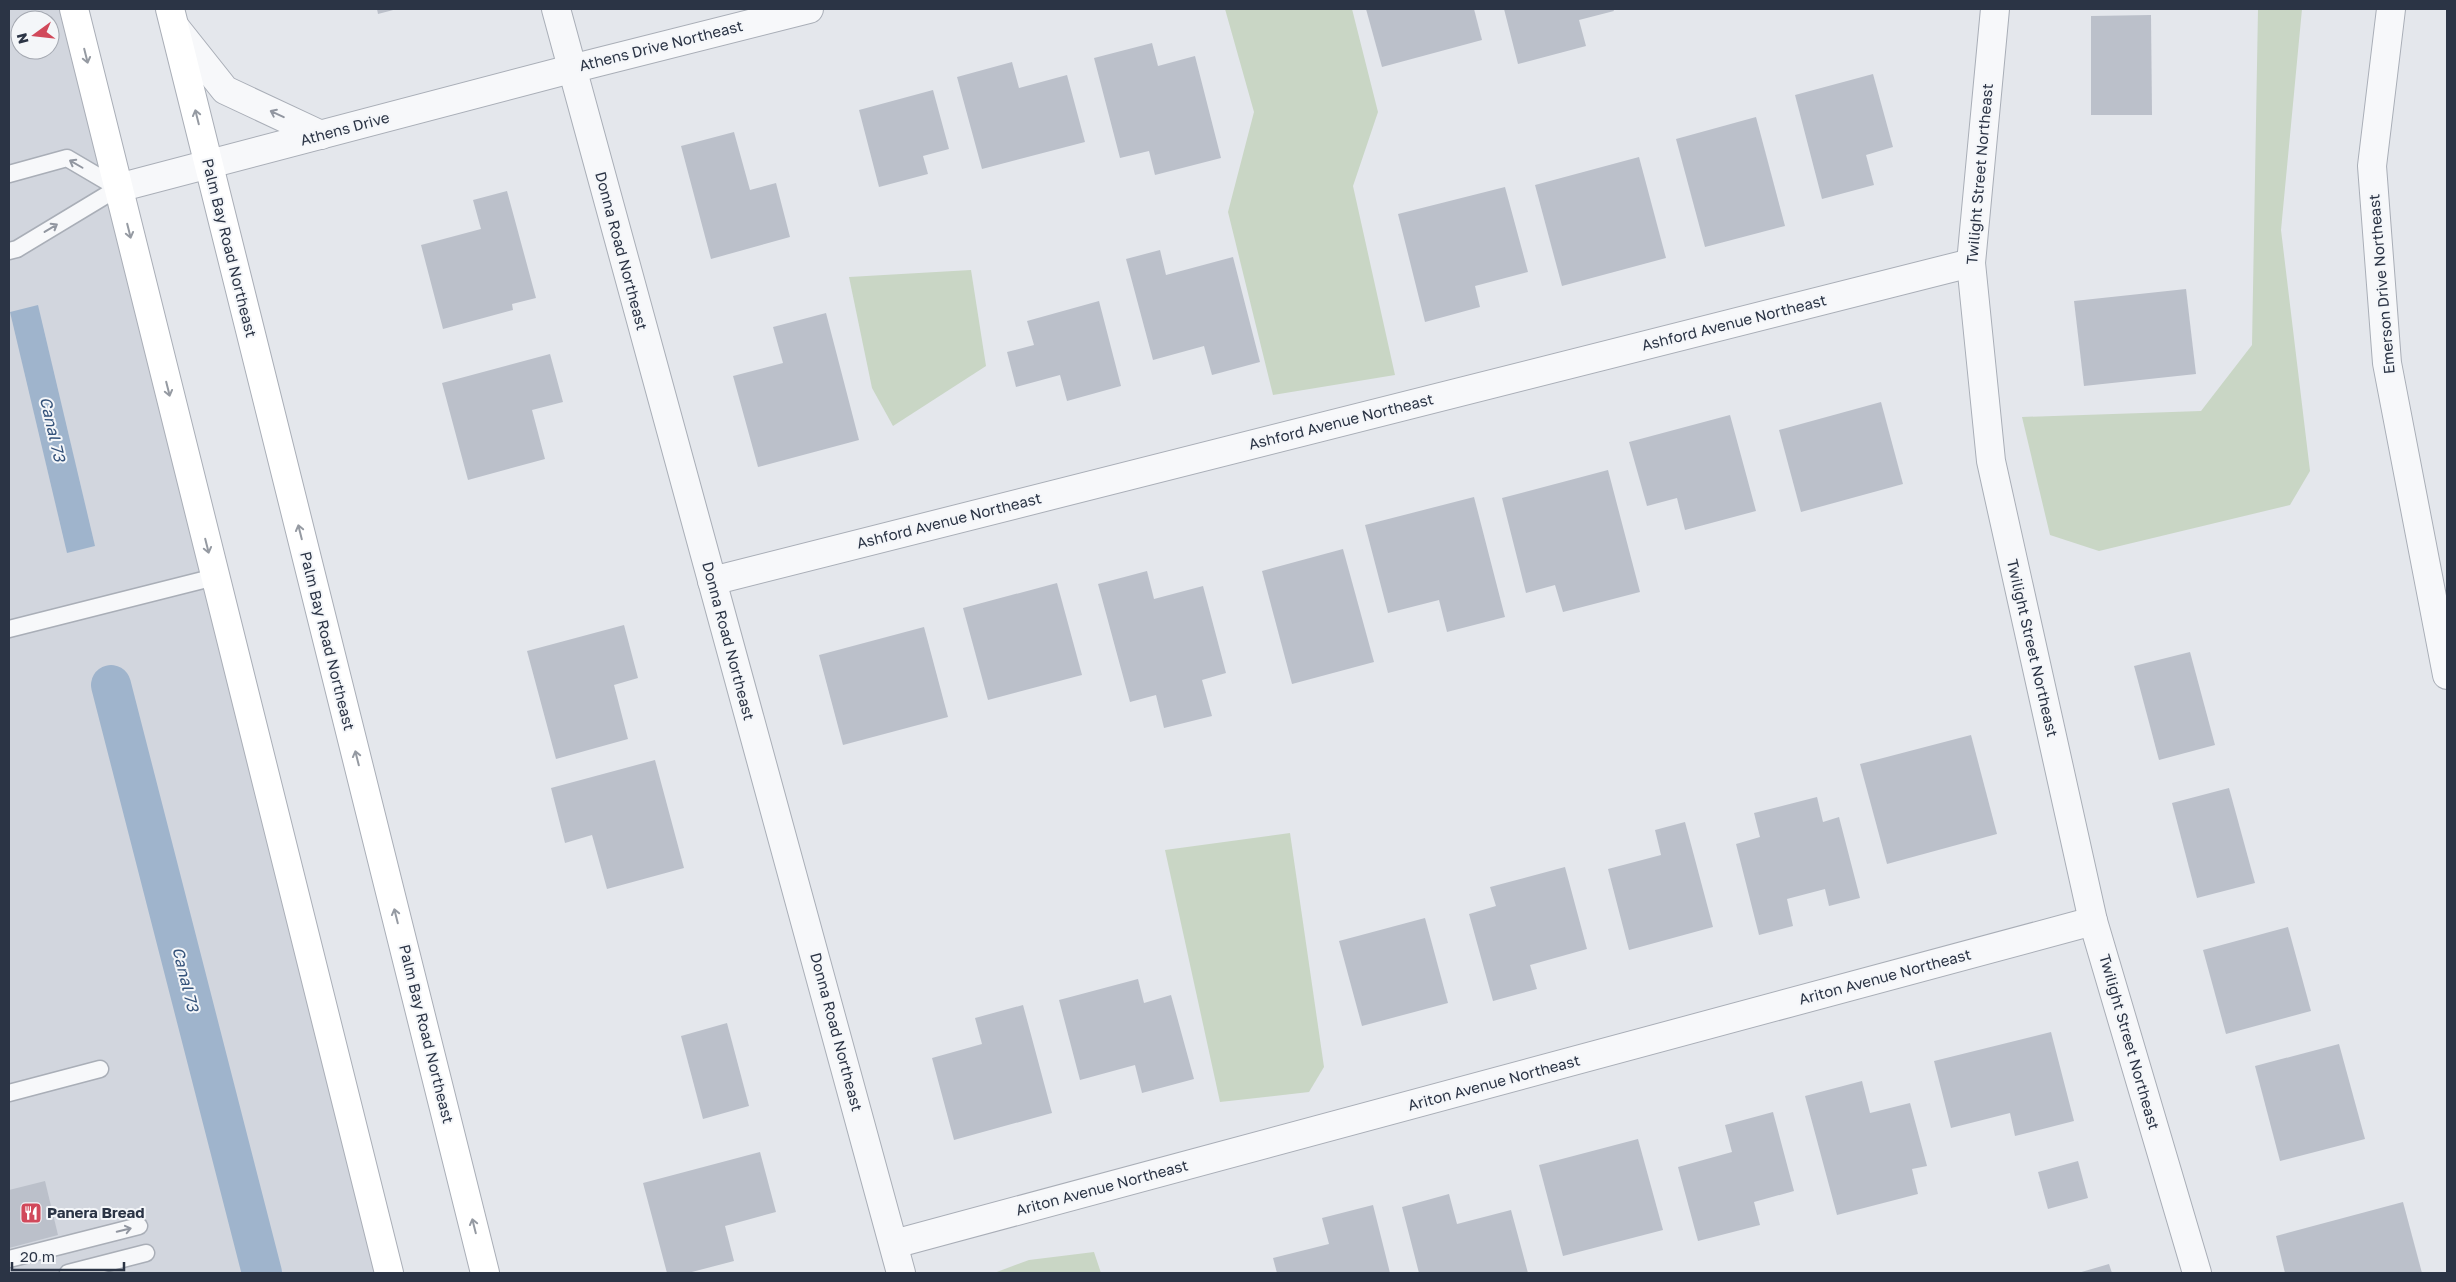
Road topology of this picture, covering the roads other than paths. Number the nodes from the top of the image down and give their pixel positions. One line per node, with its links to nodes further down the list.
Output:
1 (74, 9): 11 (main road, one-way to 11)
2 (556, 9): 7 (street, Donna Road Northeast)
3 (809, 9): 7 (street, Athens Drive Northeast)
4 (1995, 9): 13 (street, Twilight Street Northeast)
5 (2391, 9): 17 (street, Emerson Drive Northeast)
6 (172, 18): 8 (street, one-way to 6); 9 (main road, Palm Bay Road Northeast, one-way to 6)
7 (571, 69): 8 (street, Athens Drive); 15 (street, Donna Road Northeast)
8 (320, 135): 9 (street, Athens Drive)
9 (208, 165): 11 (street, Athens Drive); 27 (main road, Palm Bay Road Northeast, one-way to 9)
10 (9, 174): 11 (lane, one-way to 10)
11 (118, 188): 12 (lane, Athens Drive, one-way to 11); 14 (main road, one-way to 14)
12 (9, 251)
13 (1971, 264): 15 (street, Ashford Avenue Northeast); 18 (street, Twilight Street Northeast)
14 (215, 578): 16 (lane); 26 (main road)
15 (712, 581): 22 (street, Donna Road Northeast)
16 (9, 629)
17 (2447, 675)
18 (2093, 921): 22 (street, Ariton Avenue Northeast); 29 (street, Twilight Street Northeast)
19 (100, 1069): 20 (lane)
20 (9, 1092)
21 (139, 1226): 24 (lane, one-way to 21)
22 (894, 1244): 28 (street, Donna Road Northeast)
23 (146, 1253): 25 (lane)
24 (9, 1259)
25 (68, 1273)
26 (389, 1273)
27 (485, 1273)
28 (901, 1273)
29 (2197, 1273)

